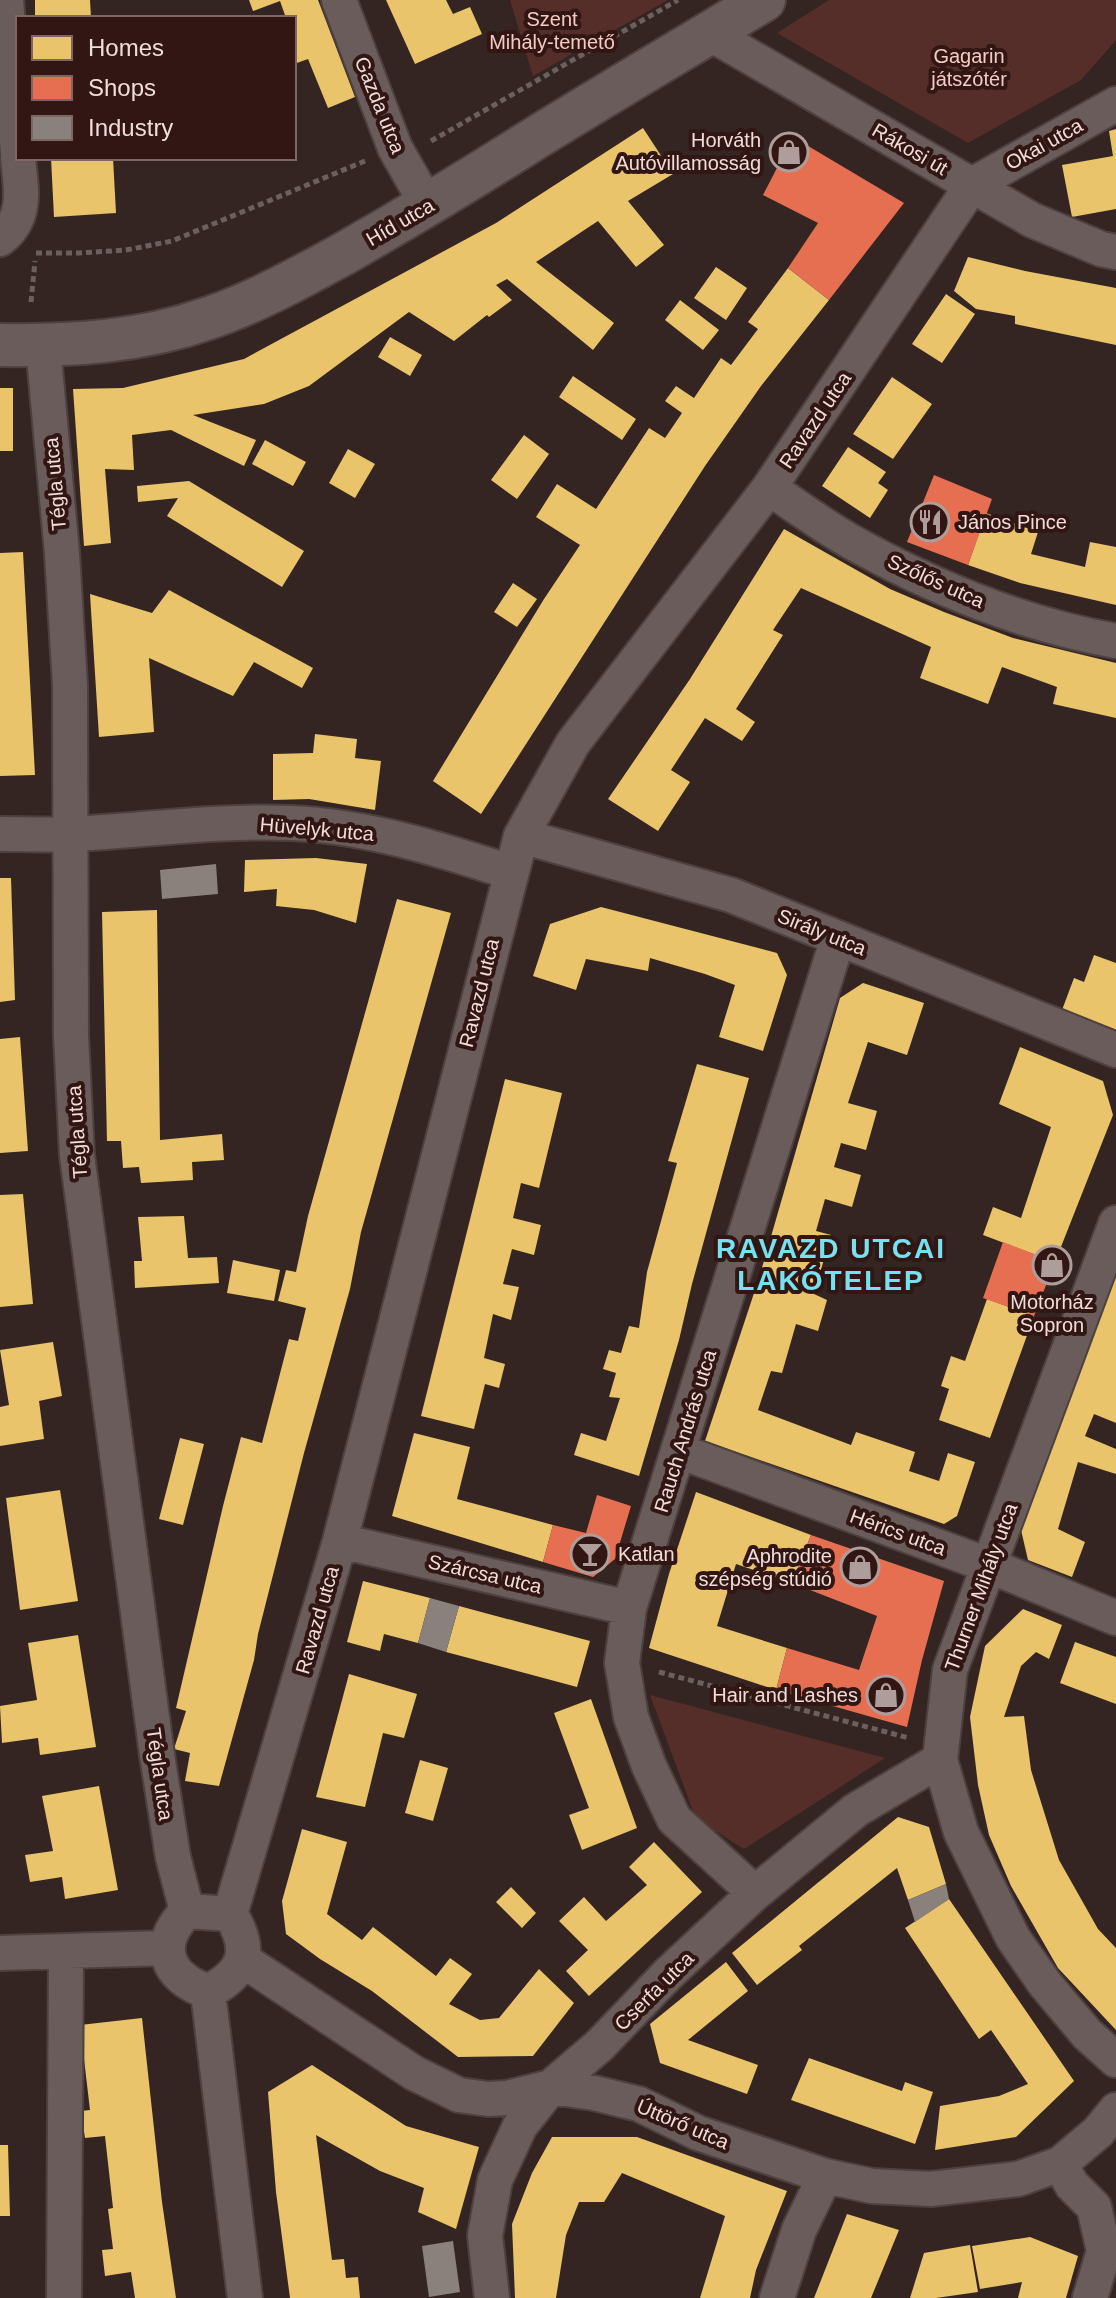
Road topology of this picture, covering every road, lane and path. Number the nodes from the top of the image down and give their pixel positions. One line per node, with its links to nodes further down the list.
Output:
1 (6, 0): 7 (street)
2 (339, 0): 8 (street, Gazda utca)
3 (678, 0): 8 (path)
4 (764, 0): 5 (street, Híd utca)
5 (709, 33): 10 (street, Rákosi út); 11 (street, Híd utca)
6 (1116, 104): 10 (street, Okai utca)
7 (16, 130)
8 (395, 148): 11 (street, Gazda utca); 12 (path)
9 (18, 160): 12 (street)
10 (972, 185): 13 (street, Rákosi út); 18 (street, Ravazd utca)
11 (428, 206): 17 (street, Híd utca)
12 (7, 233)
13 (1116, 252)
14 (35, 261): 15 (path)
15 (31, 302)
16 (0, 345): 17 (street, Híd utca)
17 (43, 346): 21 (street, Tégla utca)
18 (769, 488): 19 (street, Szőlős utca); 22 (street, Ravazd utca)
19 (1116, 641)
20 (0, 834): 21 (street, Hüvelyk utca)
21 (71, 834): 23 (street, Hüvelyk utca); 35 (street, Tégla utca)
22 (521, 836): 23 (street, Ravazd utca); 24 (street, Sirály utca)
23 (510, 872): 28 (street, Ravazd utca)
24 (838, 938): 25 (street, Sirály utca); 27 (street, Rauch András utca)
25 (1116, 1050)
26 (1116, 1223): 29 (street, Thurner Mihály utca)
27 (679, 1451): 29 (street, Hérics utca); 30 (street, Rauch András utca)
28 (340, 1541): 30 (street, Szárcsa utca); 36 (street, Ravazd utca)
29 (988, 1565): 31 (street, Hérics utca); 33 (street, Thurner Mihály utca)
30 (629, 1608): 34 (street, Rauch András utca)
31 (1116, 1618)
32 (659, 1672): 33 (path)
33 (940, 1753): 34 (street, Cserfa utca); 42 (street, Thurner Mihály utca)
34 (755, 1893): 43 (street, Cserfa utca)
35 (187, 1911): 36 (street); 37 (street)
36 (230, 1914): 40 (street)
37 (166, 1948): 38 (street); 41 (street)
38 (66, 1952): 39 (street); 47 (street)
39 (0, 1953)
40 (243, 1960): 41 (street); 43 (street, Úttörő utca)
41 (208, 1992): 48 (street)
42 (1116, 2060)
43 (551, 2087): 46 (street, Úttörő utca); 49 (street, Cserfa utca)
44 (1116, 2110): 45 (street)
45 (1060, 2164): 46 (street, Úttörő utca); 51 (street)
46 (825, 2176): 50 (street)
47 (64, 2298)
48 (245, 2298)
49 (492, 2298)
50 (777, 2298)
51 (1090, 2298)

